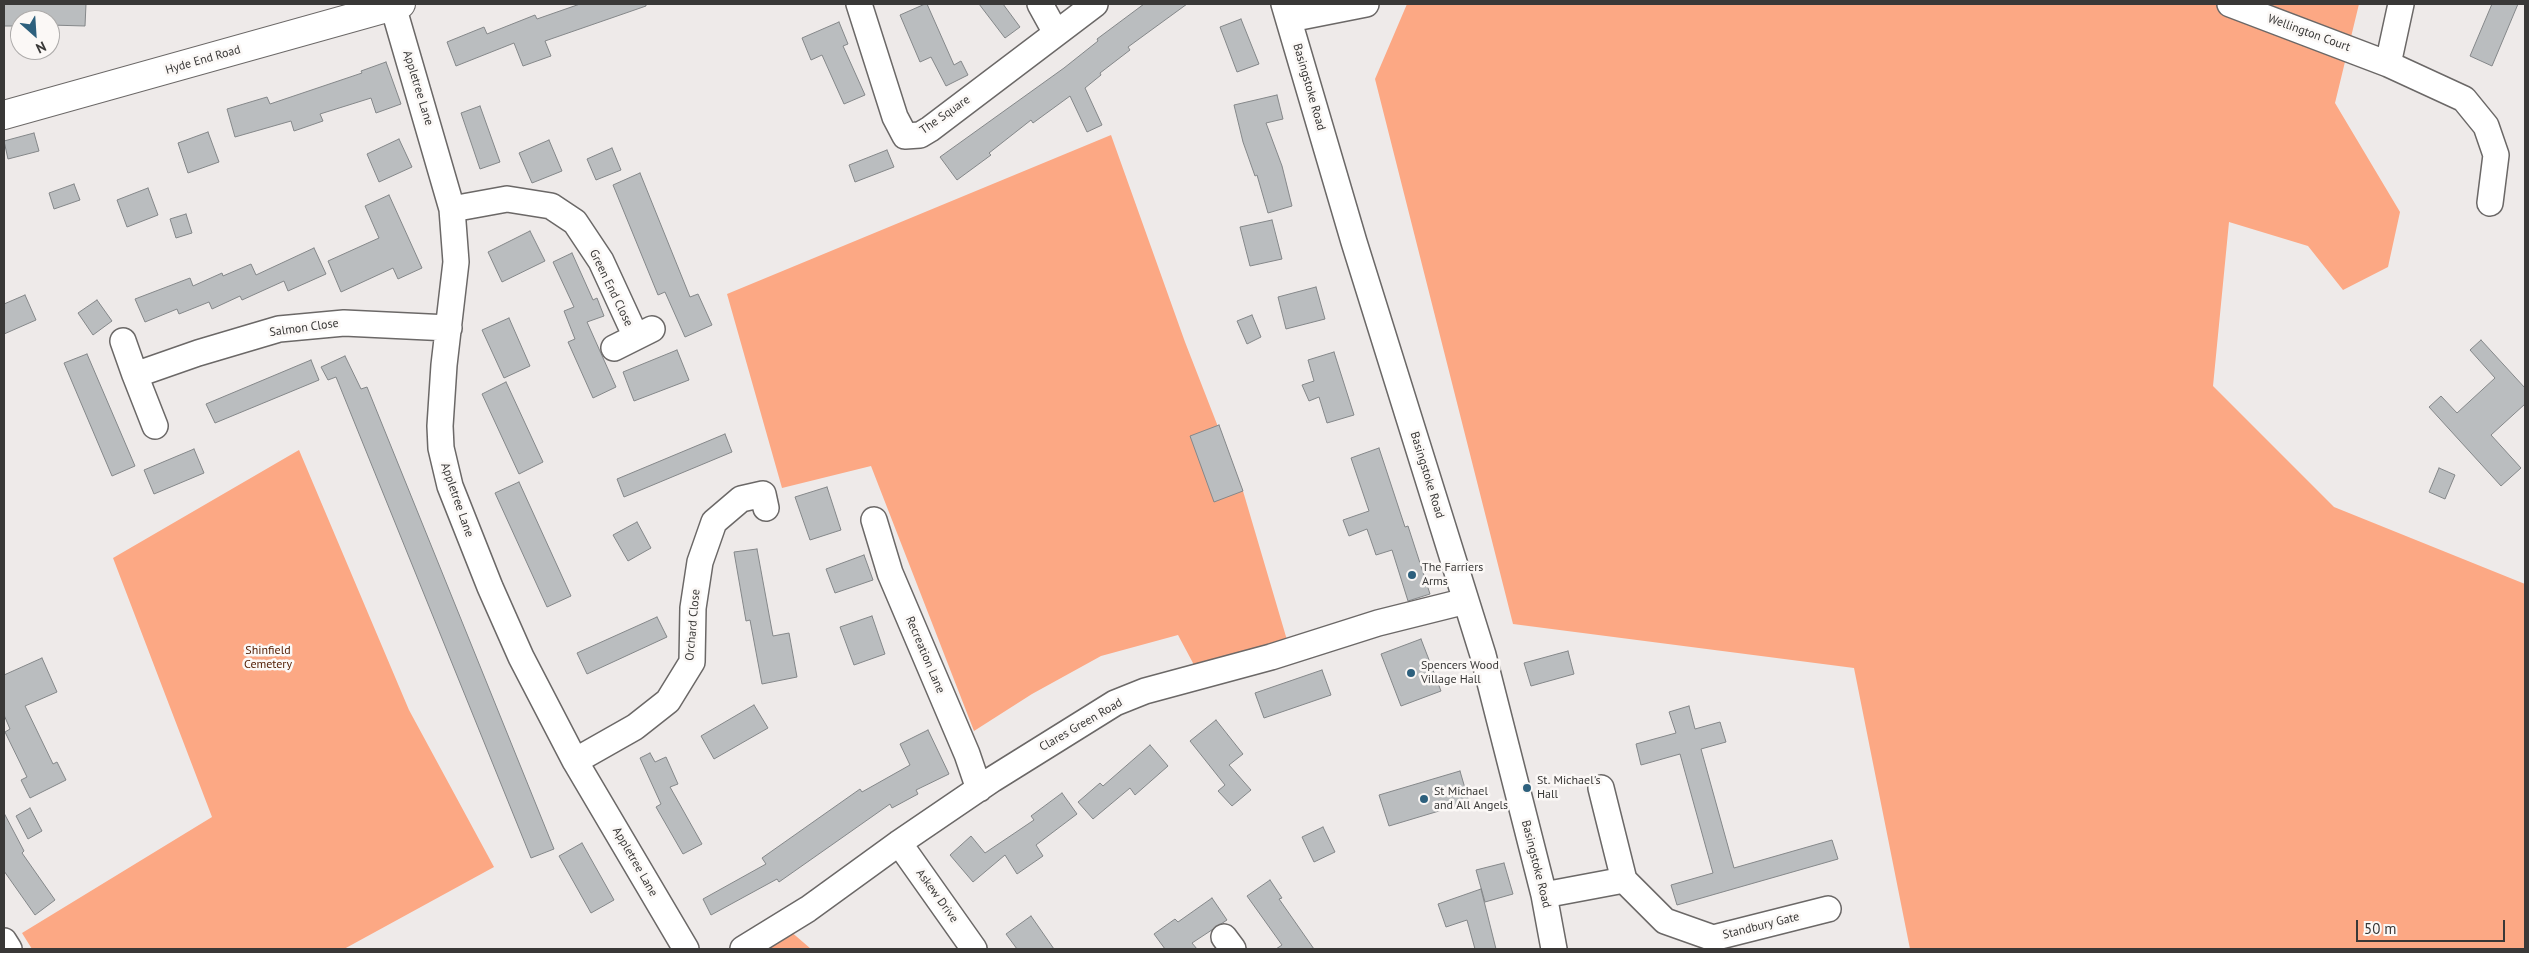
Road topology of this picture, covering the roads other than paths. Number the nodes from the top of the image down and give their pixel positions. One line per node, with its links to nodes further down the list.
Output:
1 (858, 4): 9 (street, The Square)
2 (1040, 4): 9 (street)
3 (1095, 4): 9 (street, The Square)
4 (1366, 4): 8 (street)
5 (2230, 4): 10 (street, Wellington Court)
6 (2401, 4): 10 (street)
7 (397, 5): 11 (main road, Hyde End Road); 13 (street, Appletree Lane)
8 (1287, 11): 21 (street, Basingstoke Road)
9 (1056, 33)
10 (2388, 64): 12 (street, Wellington Court)
11 (4, 115)
12 (2490, 203)
13 (452, 209): 14 (street, Appletree Lane); 15 (street, Green End Close)
14 (449, 328): 17 (street, Salmon Close); 22 (street, Appletree Lane)
15 (634, 338)
16 (123, 341): 17 (street)
17 (135, 375): 18 (street)
18 (155, 426)
19 (764, 494): 22 (street, Orchard Close)
20 (874, 520): 24 (street, Recreation Lane)
21 (1466, 601): 24 (street, Clares Green Road); 27 (street, Basingstoke Road)
22 (575, 761): 31 (street, Appletree Lane)
23 (1601, 788): 26 (street)
24 (979, 789): 25 (street, Clares Green Road)
25 (899, 843): 32 (street, Clares Green Road); 33 (street, Askew Drive)
26 (1624, 880): 27 (street); 28 (street, Standbury Gate)
27 (1544, 895): 34 (street, Basingstoke Road)
28 (1828, 909)
29 (4, 941): 30 (street)
30 (9, 949)
31 (686, 949)
32 (744, 949)
33 (974, 949)
34 (1554, 949)

